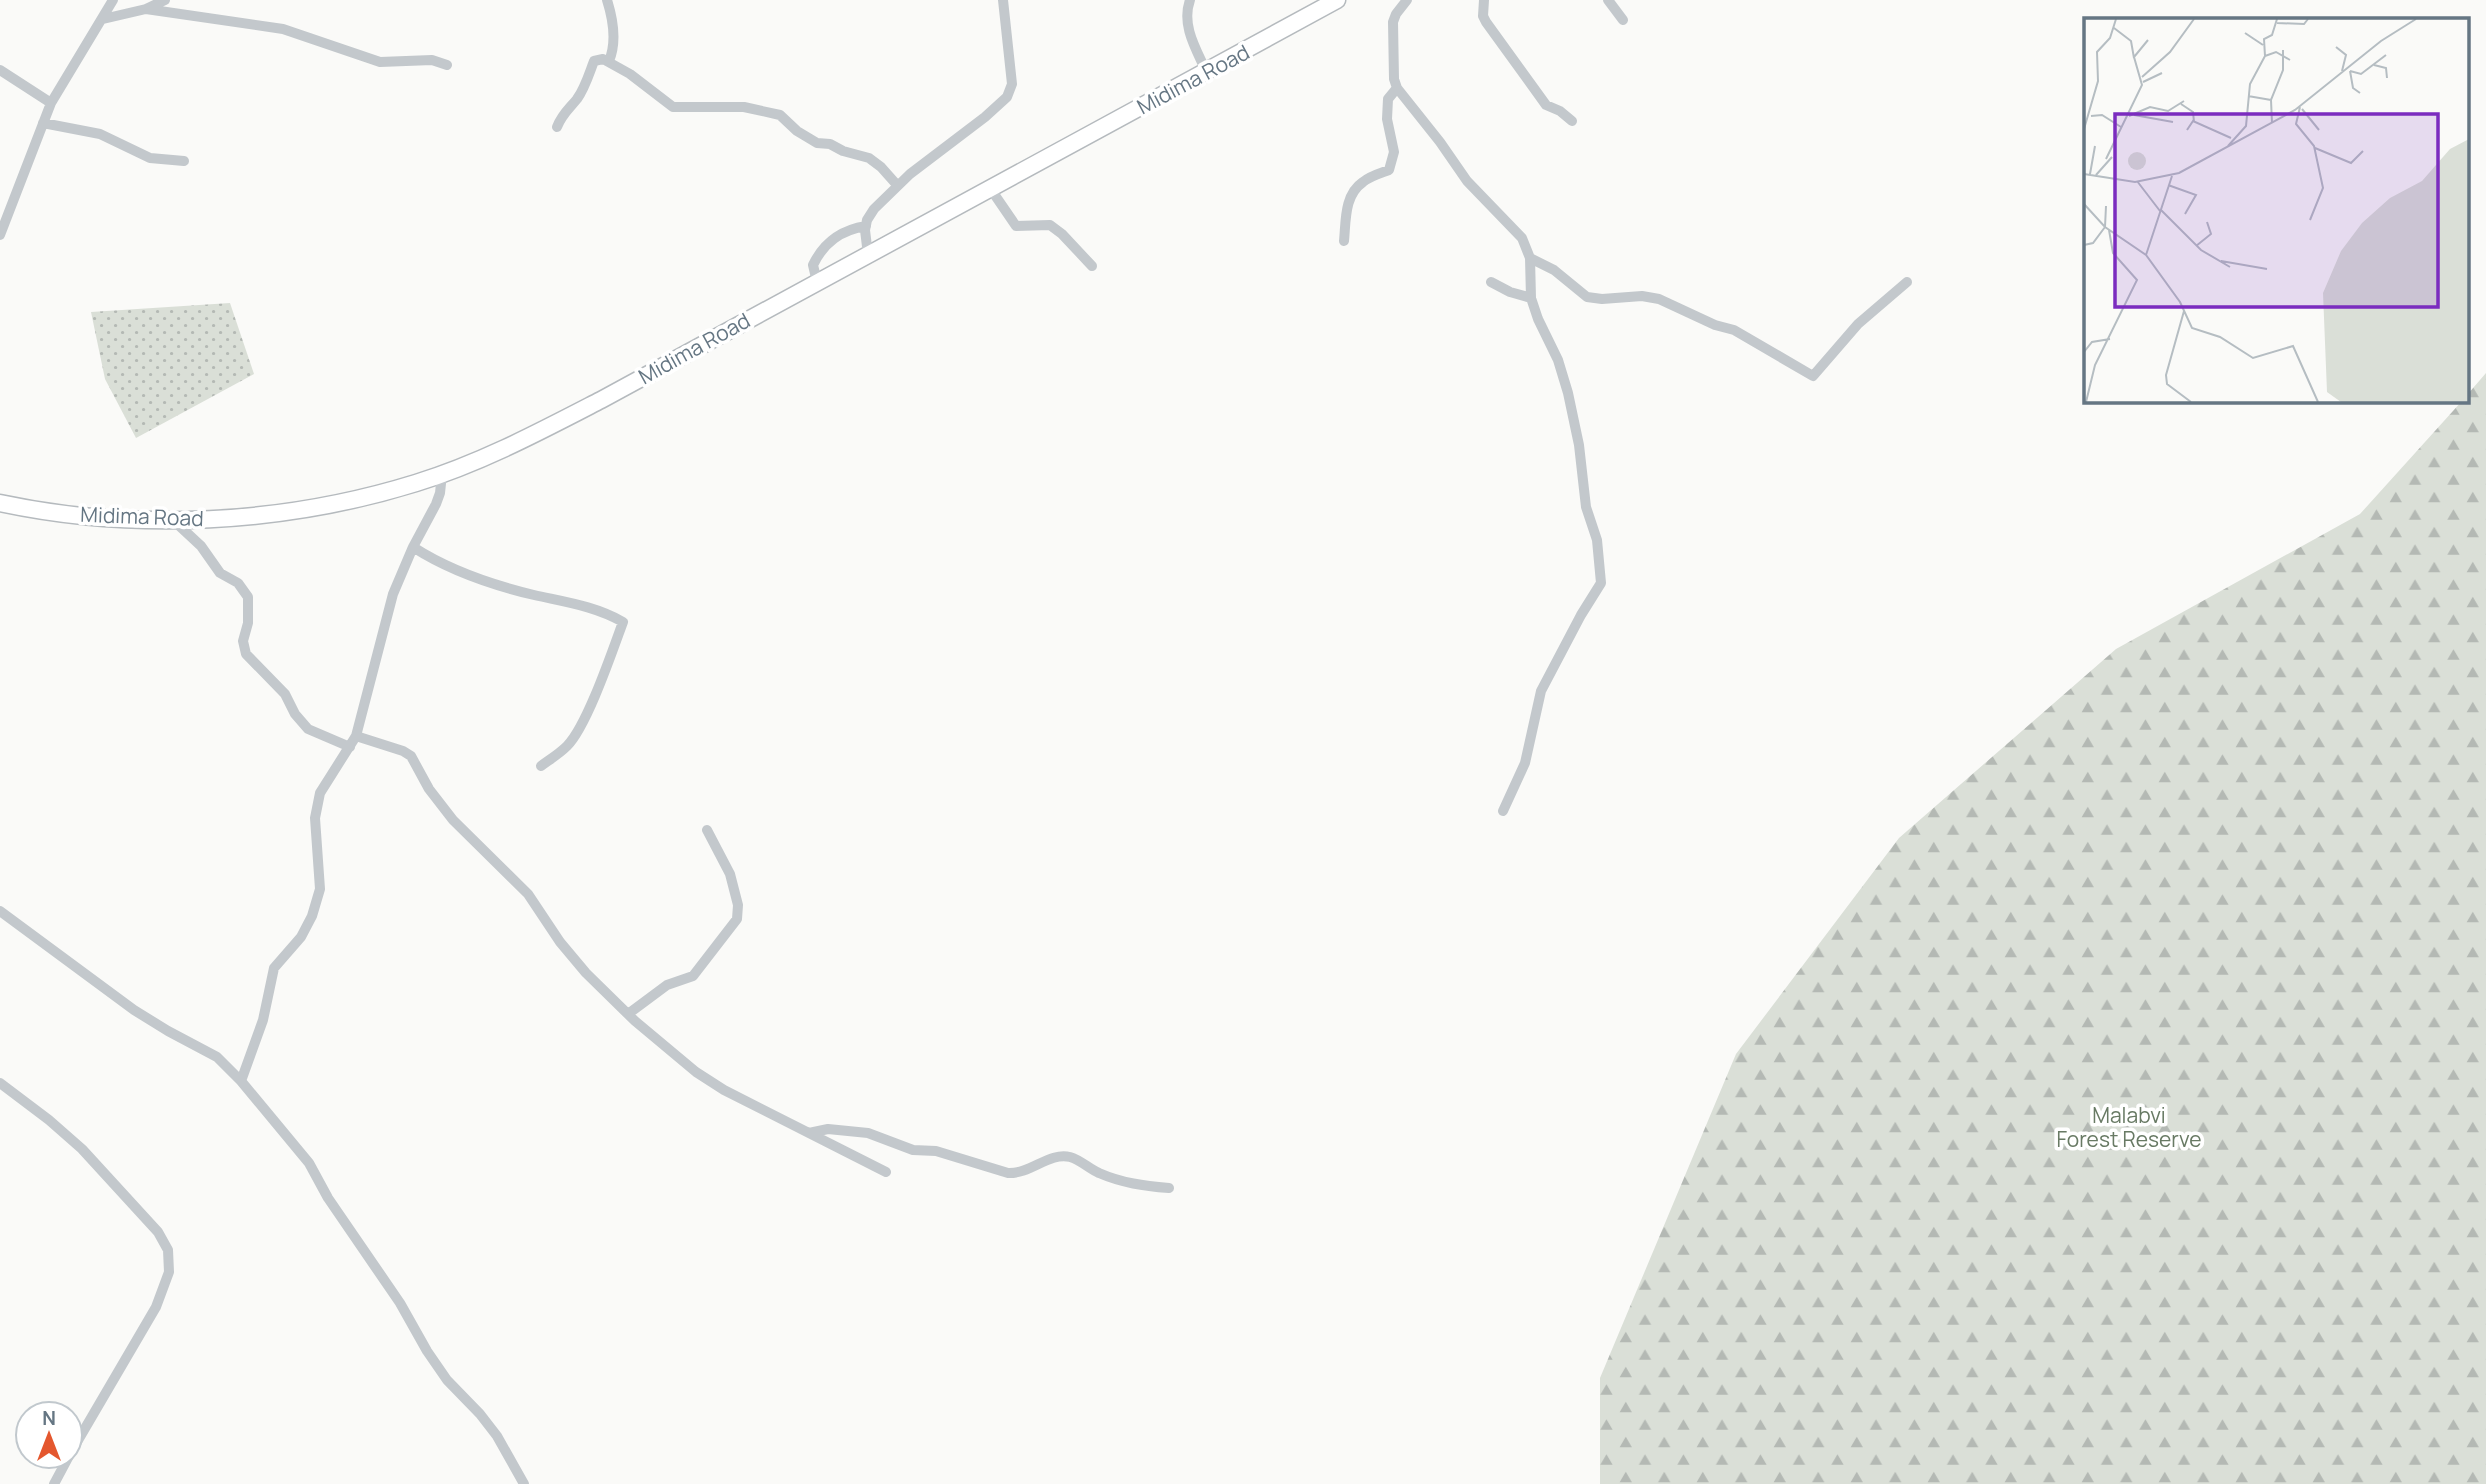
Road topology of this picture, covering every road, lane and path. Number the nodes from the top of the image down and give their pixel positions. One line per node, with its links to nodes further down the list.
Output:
1 (113, 0): 11 (street)
2 (165, 0): 10 (street)
3 (607, 0): 13 (street)
4 (1003, 0): 23 (street)
5 (1190, 0): 16 (street)
6 (1337, 0): 16 (main road, Midima Road)
7 (1408, 0): 17 (street)
8 (1484, 0): 19 (street)
9 (1608, 0): 12 (street)
10 (146, 9): 11 (street); 14 (street)
11 (103, 19): 18 (street)
12 (1623, 20)
13 (609, 61): 21 (street); 23 (street)
14 (447, 65)
15 (0, 71): 18 (street)
16 (1206, 71): 24 (main road, Midima Road)
17 (1397, 88): 27 (street); 29 (street)
18 (51, 103): 20 (street)
19 (1572, 121)
20 (43, 123): 22 (street); 26 (street)
21 (557, 127)
22 (184, 161)
23 (897, 186): 25 (street)
24 (990, 188): 28 (main road, Midima Road); 30 (street)
25 (866, 226): 28 (street); 31 (street)
26 (0, 235)
27 (1345, 241)
28 (869, 255): 31 (main road, Midima Road)
29 (1530, 258): 33 (street); 34 (street)
30 (1092, 266)
31 (817, 282): 35 (main road, Midima Road)
32 (1491, 282): 34 (street)
33 (1907, 282)
34 (1531, 298): 42 (street)
35 (442, 474): 37 (main road, Midima Road); 38 (street)
36 (0, 503): 37 (main road, Midima Road)
37 (172, 519): 40 (street)
38 (413, 547): 39 (street); 41 (street)
39 (356, 736): 40 (street); 45 (street)
40 (350, 747): 46 (street)
41 (541, 766)
42 (1503, 811)
43 (707, 830): 45 (street)
44 (0, 911): 46 (street)
45 (628, 1014): 48 (street)
46 (241, 1081): 52 (street)
47 (0, 1083): 51 (street)
48 (809, 1133): 49 (street); 50 (street)
49 (886, 1172)
50 (1169, 1188)
51 (84, 1429)
52 (524, 1484)

